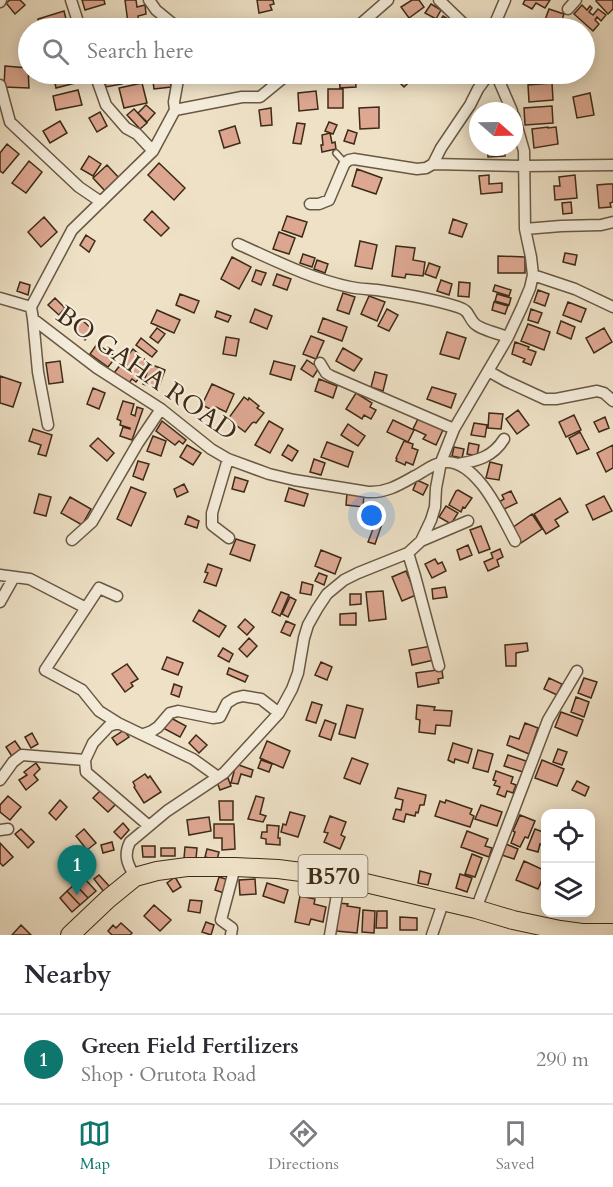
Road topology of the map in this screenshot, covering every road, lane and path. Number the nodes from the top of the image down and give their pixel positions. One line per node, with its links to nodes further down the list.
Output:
1 (71, 0): 8 (street)
2 (149, 0): 9 (street)
3 (388, 0): 10 (street)
4 (438, 0): 11 (street)
5 (505, 0): 12 (street)
6 (576, 0): 7 (street)
7 (568, 9)
8 (77, 18)
9 (166, 18)
10 (367, 18)
11 (457, 18)
12 (497, 18)
13 (99, 84): 22 (street)
14 (177, 84): 20 (street)
15 (276, 84): 20 (street)
16 (482, 84): 25 (street)
17 (500, 84): 19 (street)
18 (0, 85): 28 (street)
19 (508, 102)
20 (175, 110): 22 (street)
21 (523, 148): 26 (street)
22 (153, 151): 28 (street)
23 (336, 153): 24 (lane)
24 (345, 163): 25 (street); 29 (street)
25 (433, 164): 26 (street)
26 (525, 165): 27 (street); 31 (street)
27 (613, 165)
28 (101, 202): 36 (street)
29 (310, 204)
30 (613, 222): 31 (street)
31 (525, 229): 33 (street)
32 (238, 244): 37 (street)
33 (533, 275): 35 (street); 37 (street)
34 (0, 298): 36 (street)
35 (613, 307)
36 (32, 313): 41 (street, BO GAHA ROAD); 42 (street)
37 (508, 337): 39 (street)
38 (320, 363): 43 (street)
39 (488, 371): 40 (street); 43 (street)
40 (613, 401)
41 (161, 409): 45 (street, BO GAHA ROAD); 50 (street)
42 (48, 425)
43 (454, 429): 46 (street)
44 (504, 439): 47 (street)
45 (228, 459): 46 (street, BO GAHA ROAD); 49 (street)
46 (441, 462): 47 (street); 51 (street)
47 (458, 464): 52 (street)
48 (468, 521): 51 (street)
49 (229, 538)
50 (72, 540)
51 (421, 541): 53 (street)
52 (515, 541)
53 (408, 553): 59 (street); 61 (street)
54 (0, 575): 55 (street)
55 (14, 577): 57 (street); 58 (street)
56 (117, 596): 58 (street)
57 (0, 602)
58 (86, 608): 62 (street)
59 (439, 666)
60 (577, 671): 72 (street)
61 (279, 713): 63 (street); 65 (street)
62 (118, 723): 63 (street); 64 (street)
63 (144, 734): 65 (street)
64 (85, 760): 66 (street); 67 (street)
65 (218, 777): 67 (street)
66 (0, 780)
67 (149, 826): 69 (street)
68 (235, 867): 69 (main road, B570); 70 (main road, B570); 76 (street)
69 (135, 877): 75 (main road, B570)
70 (340, 877): 71 (main road, B570); 77 (street)
71 (443, 903): 72 (main road, B570); 78 (street)
72 (476, 909): 73 (main road, B570)
73 (569, 933): 74 (main road, B570)
74 (613, 933)
75 (70, 935)
76 (231, 935)
77 (330, 935)
78 (432, 935)

